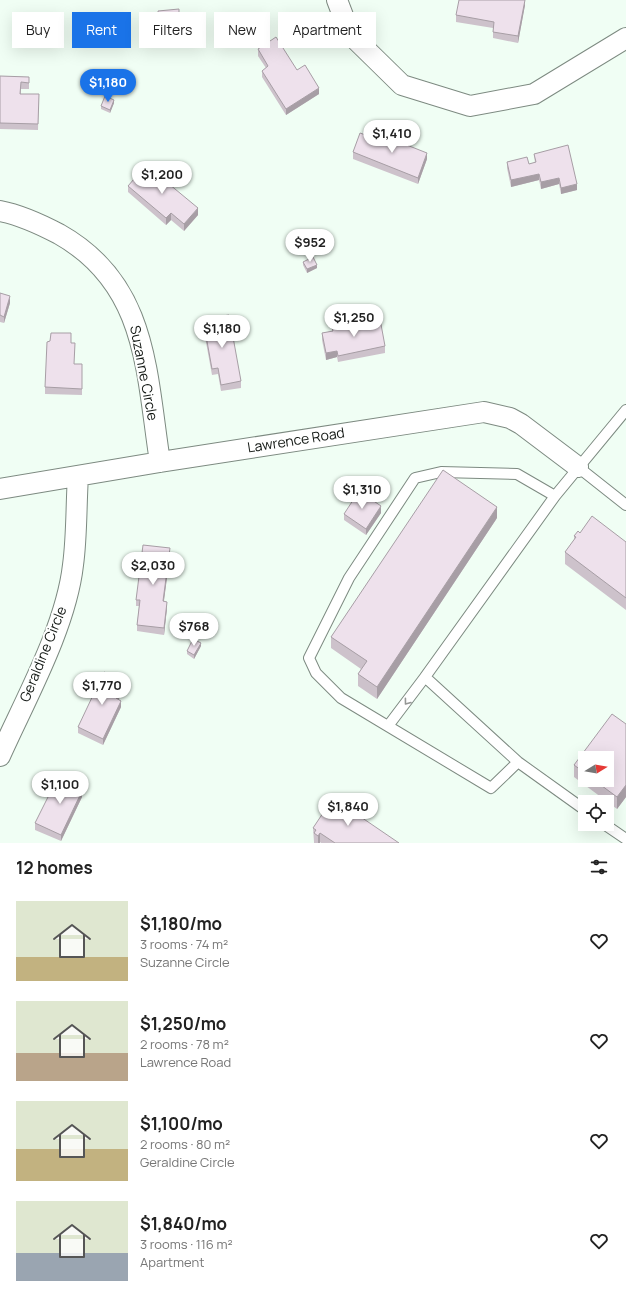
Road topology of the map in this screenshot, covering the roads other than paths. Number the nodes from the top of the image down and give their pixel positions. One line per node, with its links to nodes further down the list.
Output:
1 (337, 0): 2 (street)
2 (626, 38)
3 (0, 211): 5 (street, Suzanne Circle)
4 (626, 410): 6 (lane)
5 (160, 462): 6 (street, Lawrence Road); 7 (street, Lawrence Road)
6 (578, 467): 9 (lane); 10 (lane)
7 (78, 476): 8 (street, Lawrence Road); 13 (street, Geraldine Circle)
8 (0, 489)
9 (555, 496): 11 (lane); 12 (lane)
10 (626, 505)
11 (426, 678): 12 (lane, one-way to 12); 14 (lane)
12 (388, 726): 14 (lane)
13 (0, 756)
14 (518, 762): 15 (lane)
15 (578, 805)
16 (614, 830): 17 (lane)
17 (625, 836)

